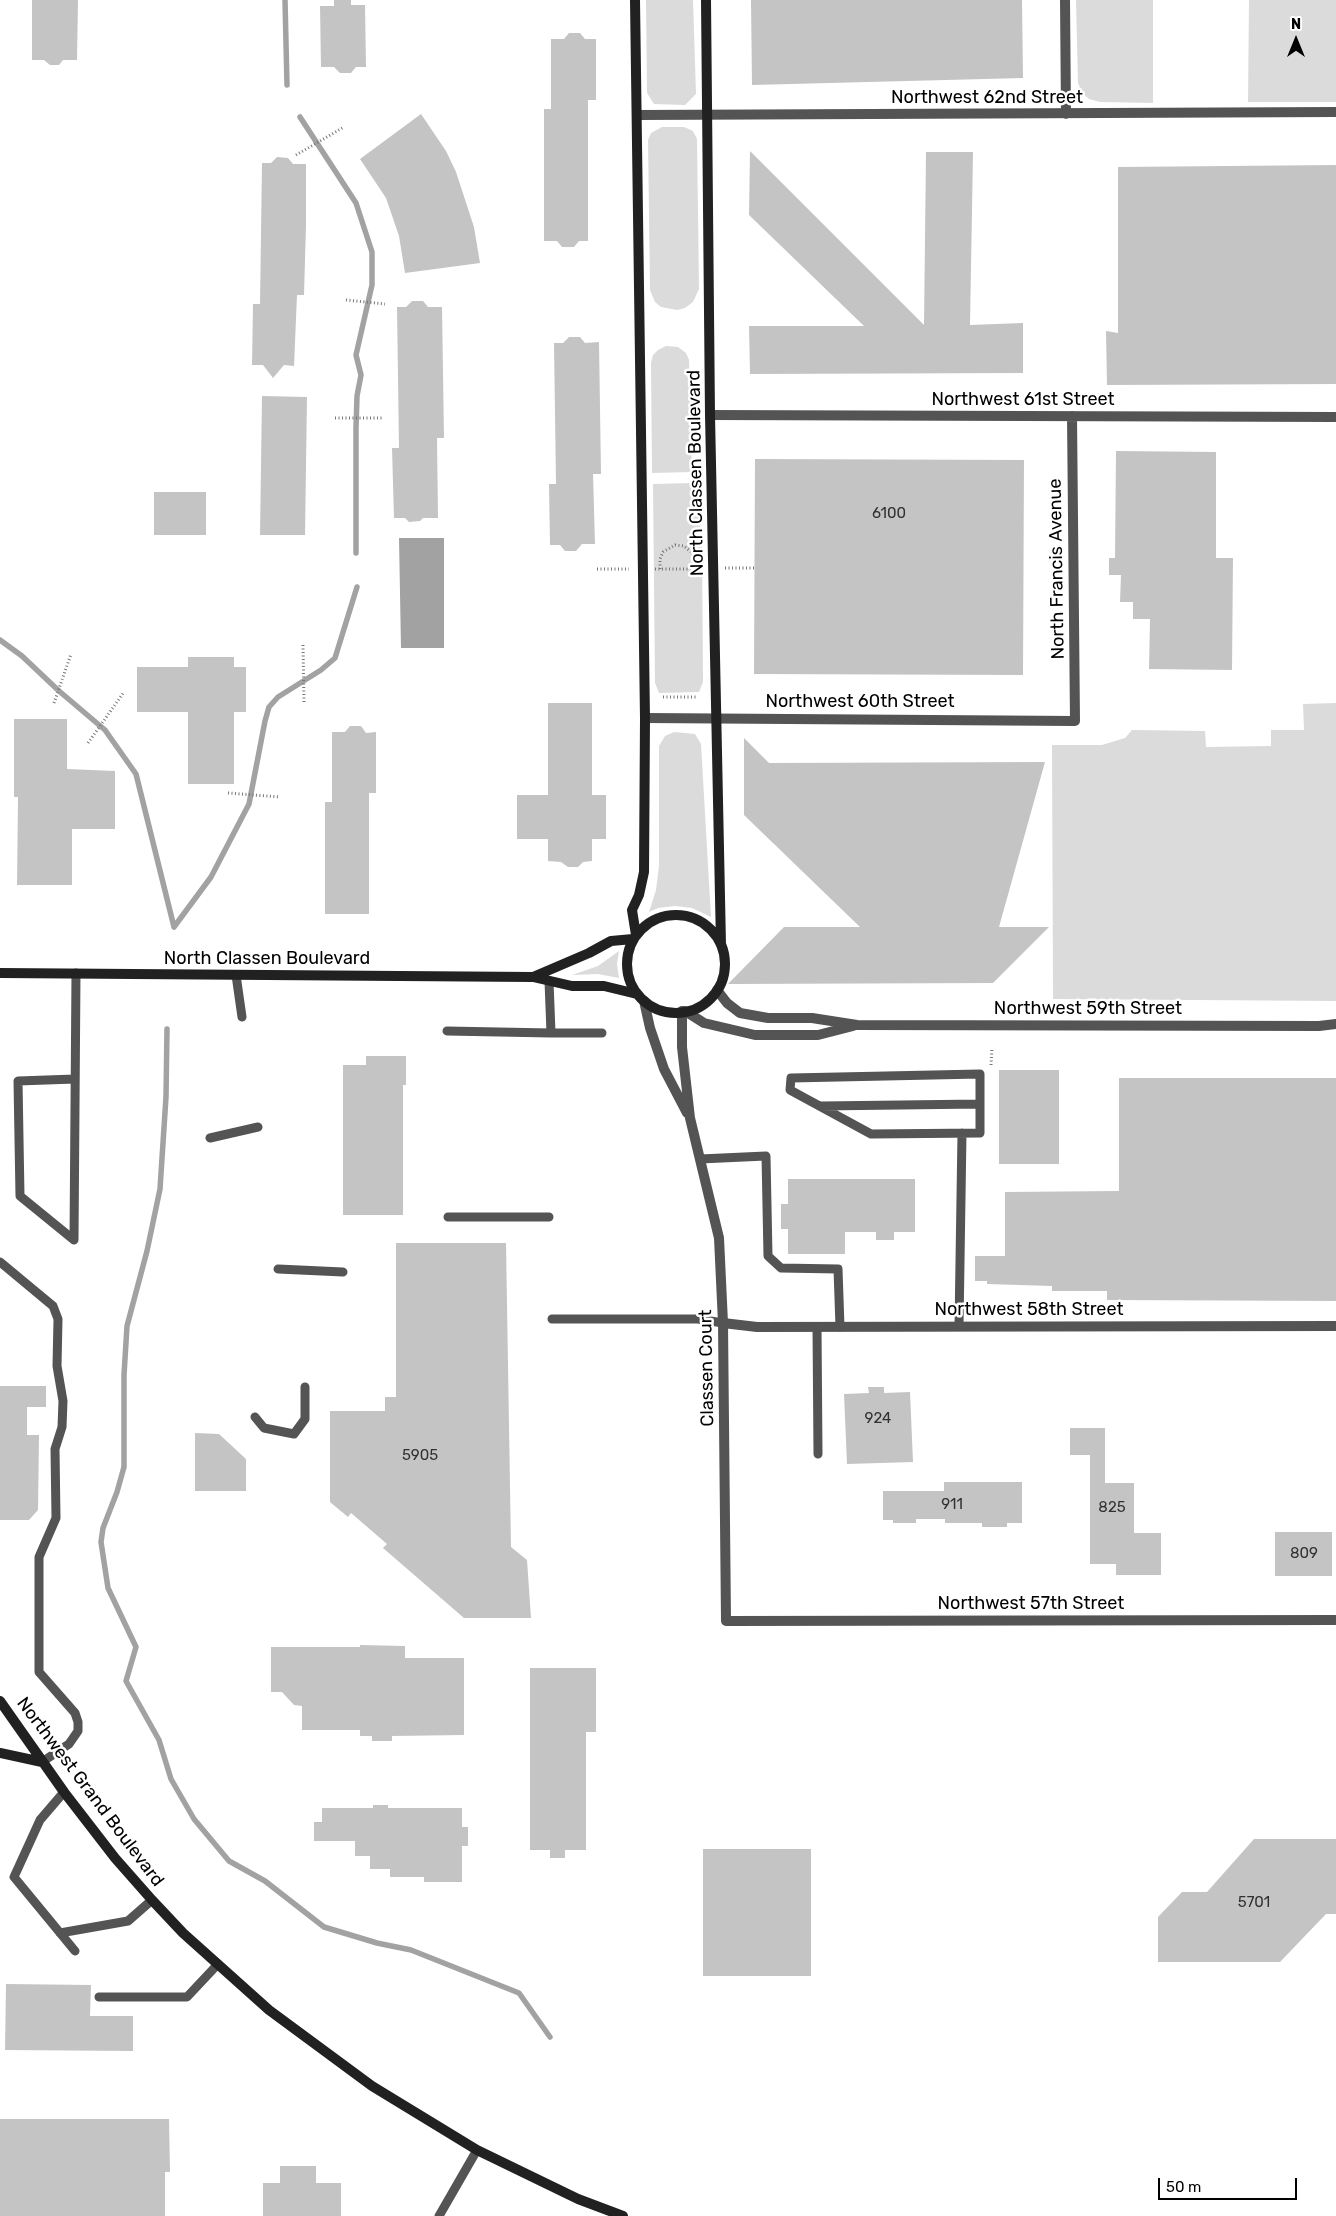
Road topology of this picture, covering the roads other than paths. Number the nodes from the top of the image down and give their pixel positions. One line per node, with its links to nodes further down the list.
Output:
1 (635, 0): 6 (main road)
2 (706, 0): 7 (main road, North Classen Boulevard)
3 (1065, 0): 5 (street)
4 (1336, 112): 5 (street, Northwest 62nd Street)
5 (1066, 114): 7 (street, Northwest 62nd Street)
6 (638, 115): 7 (street, Northwest 62nd Street); 11 (main road)
7 (708, 115): 8 (main road, North Classen Boulevard)
8 (710, 415): 9 (street, Northwest 61st Street); 12 (main road, North Classen Boulevard)
9 (1072, 416): 10 (street, Northwest 61st Street); 13 (street, North Francis Avenue)
10 (1336, 417)
11 (645, 718): 12 (street, Northwest 60th Street); 14 (main road)
12 (716, 718): 13 (street, Northwest 60th Street); 15 (main road, North Classen Boulevard)
13 (1075, 720)
14 (635, 937): 15 (main road); 19 (main road, North Classen Boulevard); 22 (main road)
15 (721, 945): 21 (main road, North Classen Boulevard)
16 (0, 973): 17 (main road, North Classen Boulevard)
17 (76, 974): 18 (main road, North Classen Boulevard); 32 (lane)
18 (236, 975): 19 (main road, North Classen Boulevard); 24 (lane)
19 (533, 977): 20 (main road, North Classen Boulevard)
20 (549, 981): 22 (main road, North Classen Boulevard); 30 (lane)
21 (717, 990): 23 (main road); 26 (street, Northwest 59th Street)
22 (641, 998): 23 (main road, North Classen Boulevard); 35 (street, Classen Court)
23 (684, 1012): 26 (street, Northwest 59th Street); 35 (street, Classen Court)
24 (242, 1017)
25 (1336, 1024): 27 (street, Northwest 59th Street)
26 (857, 1025): 27 (street, Northwest 59th Street)
27 (1319, 1026): 28 (street, Northwest 59th Street)
28 (1336, 1030)
29 (447, 1031): 30 (lane)
30 (551, 1033): 31 (lane)
31 (602, 1033)
32 (75, 1080): 32 (lane)
33 (980, 1104): 34 (lane); 34 (lane); 37 (lane)
34 (821, 1106): 37 (lane)
35 (690, 1118): 39 (street, Classen Court)
36 (258, 1127): 38 (lane)
37 (962, 1133): 47 (lane)
38 (210, 1138)
39 (700, 1159): 46 (street, Classen Court); 50 (lane)
40 (448, 1217): 41 (lane)
41 (549, 1217)
42 (0, 1262): 58 (lane)
43 (278, 1269): 44 (lane)
44 (342, 1272)
45 (552, 1320): 46 (lane)
46 (723, 1322): 49 (street, Northwest 58th Street); 55 (street, Classen Court)
47 (959, 1326): 48 (street, Northwest 58th Street); 50 (street, Northwest 58th Street)
48 (1336, 1326)
49 (817, 1327): 50 (street, Northwest 58th Street); 53 (lane)
50 (840, 1327)
51 (306, 1387): 52 (lane)
52 (255, 1417)
53 (818, 1454)
54 (1336, 1620): 55 (street, Northwest 57th Street)
55 (726, 1621)
56 (0, 1702): 58 (main road, Northwest Grand Boulevard)
57 (0, 1753): 58 (main road)
58 (42, 1762): 59 (main road, Northwest Grand Boulevard)
59 (64, 1792): 60 (main road, Northwest Grand Boulevard); 61 (lane)
60 (152, 1900): 61 (lane); 63 (main road, Northwest Grand Boulevard)
61 (60, 1933): 62 (lane)
62 (75, 1951)
63 (218, 1964): 64 (lane); 65 (main road, Northwest Grand Boulevard)
64 (99, 1997)
65 (477, 2150): 66 (lane); 67 (main road, Northwest Grand Boulevard)
66 (439, 2216)
67 (623, 2216)

